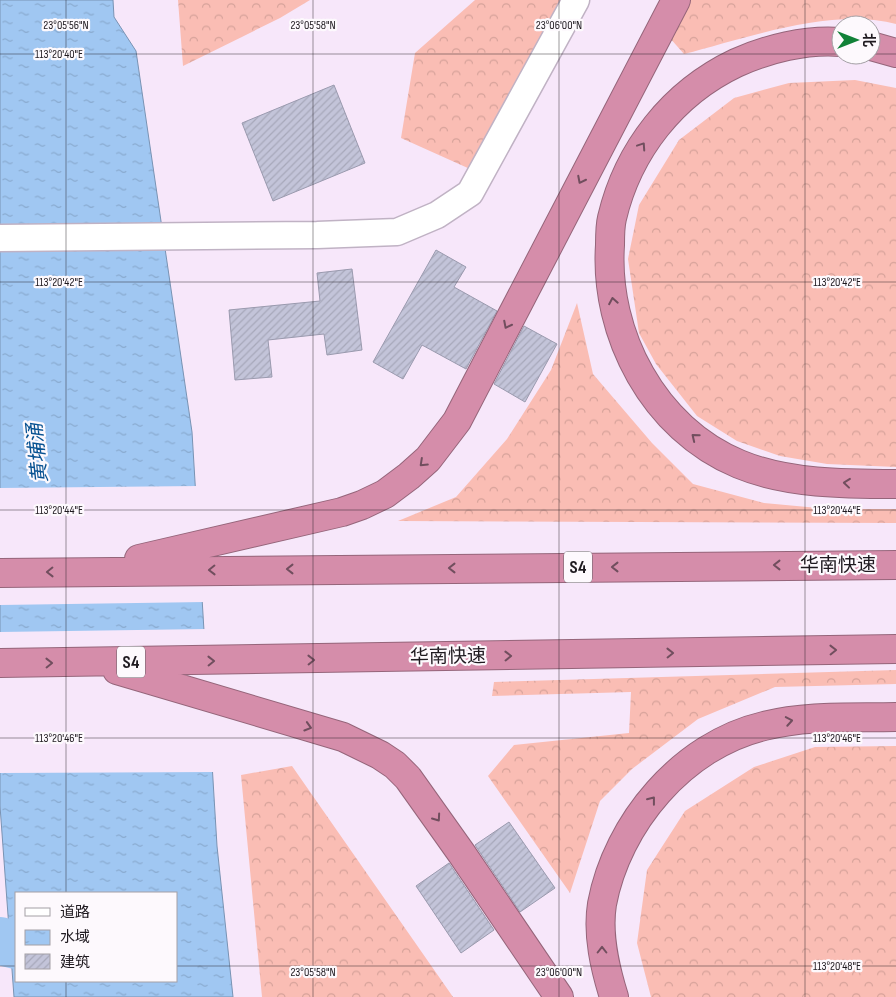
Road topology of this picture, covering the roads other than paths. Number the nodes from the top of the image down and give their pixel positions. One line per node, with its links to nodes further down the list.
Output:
1 (576, 0): 8 (street)
2 (668, 0): 7 (highway)
3 (676, 0): 7 (highway)
4 (831, 43): 9 (highway, one-way to 4)
5 (881, 49): 6 (highway)
6 (896, 53)
7 (619, 106): 11 (highway, one-way to 11)
8 (0, 238)
9 (896, 484)
10 (896, 565): 11 (highway, 华南快速 / S4, one-way to 11)
11 (86, 572): 12 (highway, 华南快速 / S4, one-way to 12)
12 (0, 573)
13 (896, 648): 14 (highway, 华南快速 / S4, one-way to 13)
14 (90, 662): 15 (highway, 华南快速 / S4, one-way to 14); 17 (highway, one-way to 17)
15 (0, 663)
16 (896, 717): 20 (highway, one-way to 16)
17 (539, 968): 18 (highway); 19 (highway)
18 (542, 997)
19 (558, 997)
20 (614, 997)

